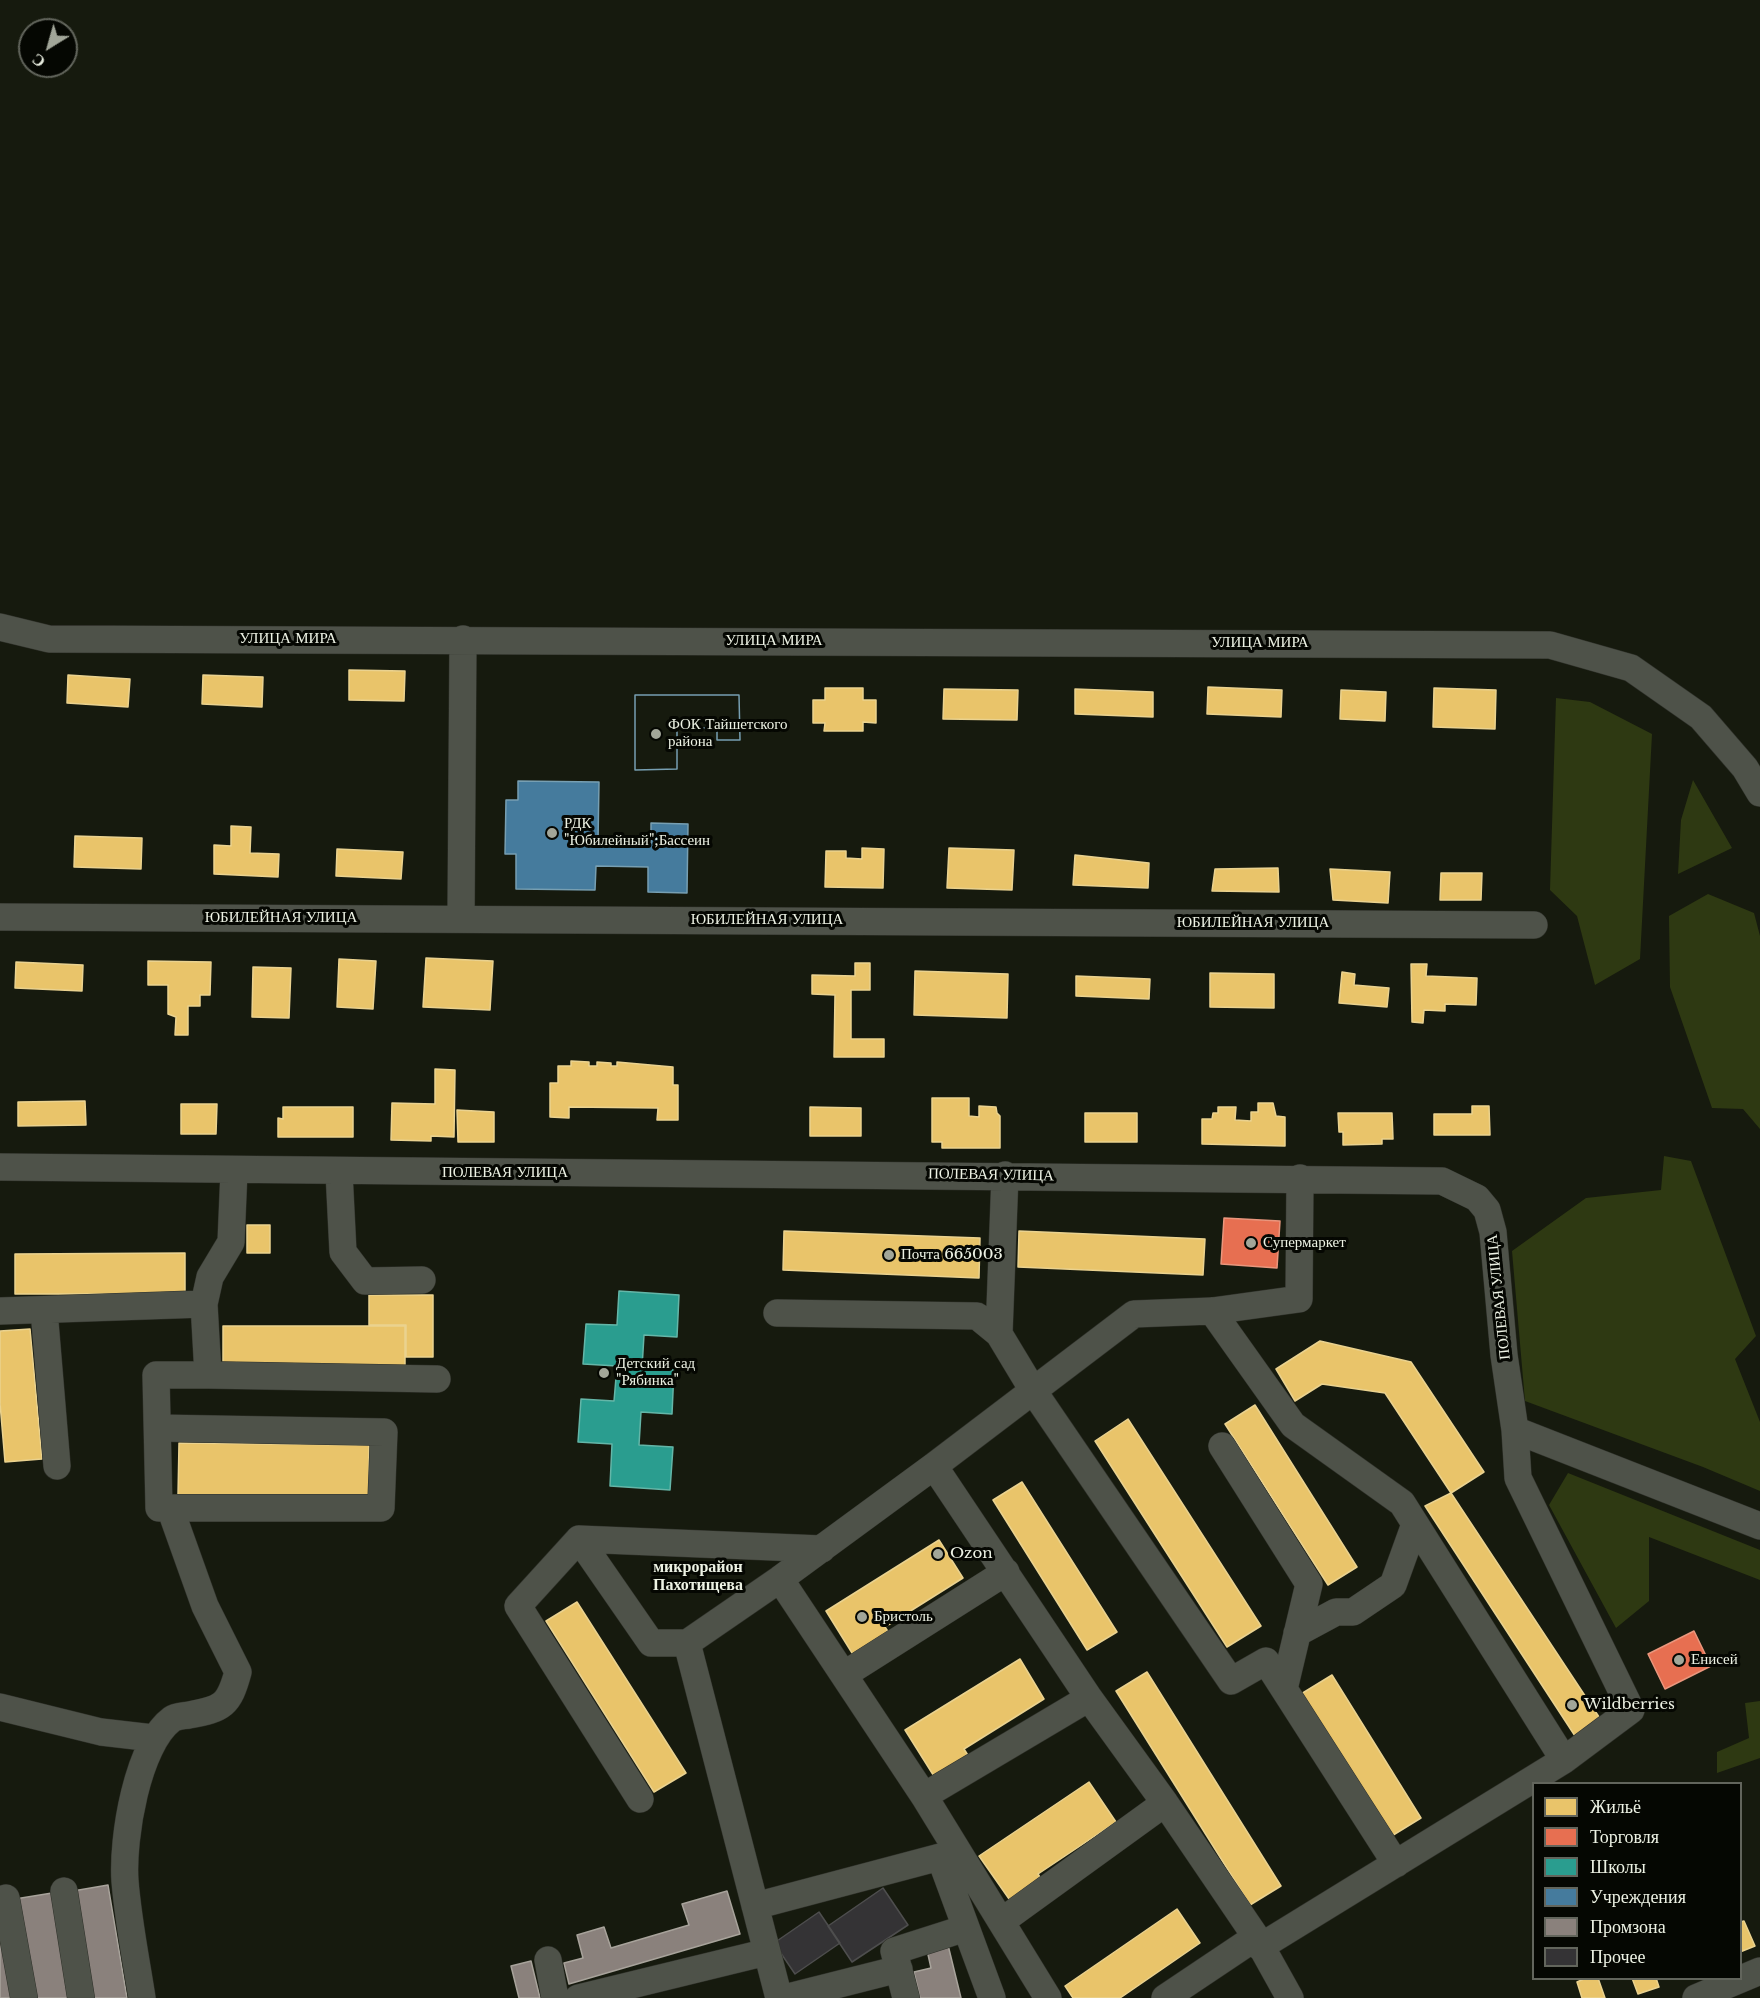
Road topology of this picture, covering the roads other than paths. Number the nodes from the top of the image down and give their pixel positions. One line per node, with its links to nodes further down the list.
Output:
1 (0, 627): 2 (street, УЛИЦА МИРА)
2 (463, 639): 3 (street, УЛИЦА МИРА); 5 (street)
3 (1760, 793)
4 (0, 917): 5 (street, ЮБИЛЕЙНАЯ УЛИЦА)
5 (461, 918): 6 (street, ЮБИЛЕЙНАЯ УЛИЦА)
6 (1534, 925)
7 (0, 1167): 8 (street, ПОЛЕВАЯ УЛИЦА)
8 (234, 1171): 9 (street, ПОЛЕВАЯ УЛИЦА); 13 (street)
9 (339, 1172): 10 (street, ПОЛЕВАЯ УЛИЦА); 12 (street)
10 (1005, 1175): 11 (street, ПОЛЕВАЯ УЛИЦА); 18 (street)
11 (1300, 1178): 16 (street); 23 (street, ПОЛЕВАЯ УЛИЦА)
12 (422, 1280)
13 (204, 1304): 14 (street); 19 (street)
14 (44, 1310): 15 (street); 25 (street)
15 (0, 1311)
16 (1212, 1311): 21 (street); 28 (street)
17 (777, 1313): 18 (street)
18 (999, 1334): 21 (street)
19 (208, 1375): 20 (street); 22 (street)
20 (437, 1379)
21 (1034, 1392): 26 (street); 37 (street)
22 (158, 1428): 27 (street); 27 (street)
23 (1515, 1430): 29 (street); 41 (street, ПОЛЕВАЯ УЛИЦА)
24 (1222, 1446): 34 (street)
25 (57, 1466)
26 (934, 1466): 31 (street); 32 (street)
27 (170, 1508): 40 (street)
28 (1415, 1524): 34 (street); 41 (street)
29 (1760, 1527)
30 (579, 1539): 31 (street); 35 (street); 43 (street)
31 (822, 1549): 33 (street)
32 (1006, 1572): 36 (street); 38 (street)
33 (780, 1580): 35 (street); 36 (street)
34 (1297, 1633): 37 (street)
35 (687, 1643): 48 (street)
36 (845, 1674): 42 (street)
37 (1284, 1689): 45 (street)
38 (1089, 1698): 42 (street); 44 (street)
39 (0, 1707): 40 (street)
40 (153, 1738): 60 (street)
41 (1564, 1760): 45 (street)
42 (924, 1796): 49 (street)
43 (640, 1799)
44 (1165, 1803): 49 (street); 51 (street)
45 (1396, 1864): 51 (street)
46 (64, 1891): 59 (street)
47 (6, 1898): 58 (street)
48 (755, 1906): 50 (street); 52 (street)
49 (1002, 1921): 67 (street)
50 (966, 1928): 54 (street); 66 (street)
51 (1258, 1942): 68 (street); 69 (street)
52 (767, 1952): 62 (street); 63 (street)
53 (548, 1960): 61 (street)
54 (899, 1969): 64 (street); 65 (street)
55 (1760, 1971): 56 (street)
56 (1742, 1978)
57 (1738, 1980): 70 (street)
58 (24, 1998)
59 (81, 1998)
60 (142, 1998)
61 (555, 1998)
62 (579, 1998)
63 (779, 1998)
64 (784, 1998)
65 (906, 1998)
66 (992, 1998)
67 (1048, 1998)
68 (1165, 1998)
69 (1290, 1998)
70 (1695, 1998)

